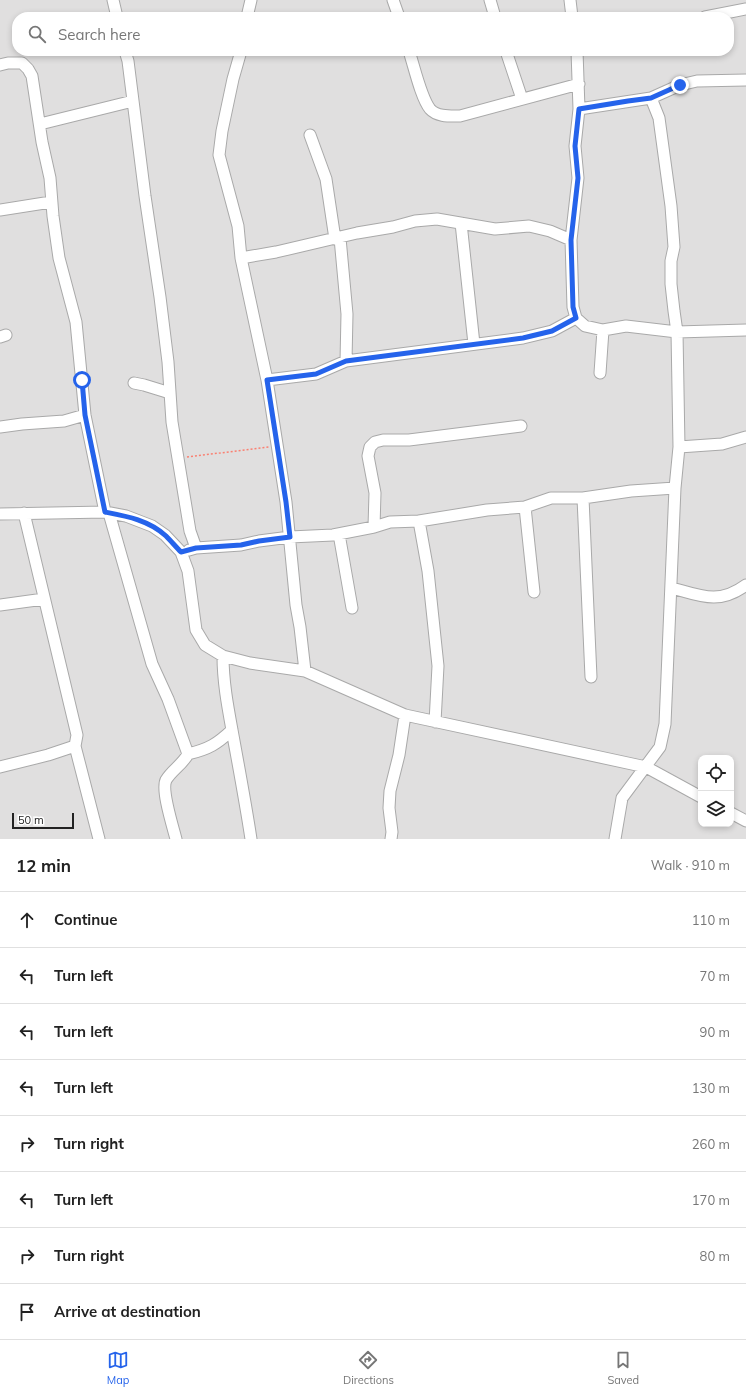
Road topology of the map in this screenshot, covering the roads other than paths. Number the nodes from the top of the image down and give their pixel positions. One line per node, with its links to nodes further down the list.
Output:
1 (113, 0): 7 (street)
2 (251, 0): 8 (street)
3 (393, 0): 9 (street)
4 (490, 0): 10 (street)
5 (570, 0): 11 (street)
6 (746, 9): 12 (street)
7 (116, 12)
8 (249, 12)
9 (397, 12)
10 (494, 12)
11 (571, 12)
12 (731, 12)
13 (126, 56): 23 (street)
14 (240, 56): 32 (street)
15 (411, 56): 22 (street)
16 (508, 56): 22 (street)
17 (577, 56): 20 (street)
18 (0, 65): 25 (street)
19 (746, 80): 21 (street)
20 (579, 84): 22 (street); 24 (street)
21 (651, 98): 24 (street); 36 (street)
22 (522, 99)
23 (133, 101): 25 (street); 42 (street)
24 (579, 109): 31 (street)
25 (40, 124): 27 (street)
26 (310, 135): 30 (street)
27 (52, 202): 28 (street); 43 (street)
28 (0, 210)
29 (461, 223): 30 (street); 31 (street); 37 (street)
30 (338, 238): 32 (street); 38 (street)
31 (571, 240): 33 (street)
32 (241, 258): 40 (street)
33 (576, 318): 34 (street); 37 (street)
34 (603, 330): 36 (street); 39 (street)
35 (746, 330): 36 (street)
36 (677, 332): 47 (street)
37 (474, 344): 38 (street)
38 (346, 361): 40 (street)
39 (600, 372)
40 (267, 380): 57 (street)
41 (134, 383): 42 (street)
42 (170, 394): 58 (street)
43 (85, 415): 45 (street); 51 (street)
44 (521, 426): 55 (street)
45 (0, 427)
46 (746, 438): 47 (street)
47 (679, 447): 48 (street)
48 (675, 488): 49 (street); 61 (street)
49 (583, 498): 50 (street); 68 (street)
50 (525, 507): 54 (street); 62 (street)
51 (107, 512): 52 (street); 59 (street); 73 (street)
52 (24, 513): 53 (street); 63 (street)
53 (0, 514)
54 (419, 521): 55 (street); 70 (street)
55 (374, 527): 56 (street)
56 (339, 534): 57 (street); 65 (street)
57 (290, 537): 58 (street); 67 (street)
58 (196, 548): 59 (street)
59 (181, 552): 66 (street)
60 (746, 585): 61 (street)
61 (672, 588): 75 (street)
62 (534, 592)
63 (44, 599): 64 (street); 72 (street)
64 (0, 605)
65 (352, 608)
66 (223, 656): 67 (street); 71 (street)
67 (305, 671): 69 (street)
68 (591, 677)
69 (405, 715): 70 (street); 82 (street)
70 (435, 722): 75 (street)
71 (232, 730): 73 (street); 81 (street)
72 (75, 746): 74 (street); 79 (street)
73 (188, 754): 80 (street)
74 (0, 767)
75 (646, 767): 76 (street); 83 (street)
76 (698, 795)
77 (734, 815): 78 (street)
78 (746, 821)
79 (99, 839)
80 (176, 839)
81 (250, 839)
82 (391, 839)
83 (615, 839)

